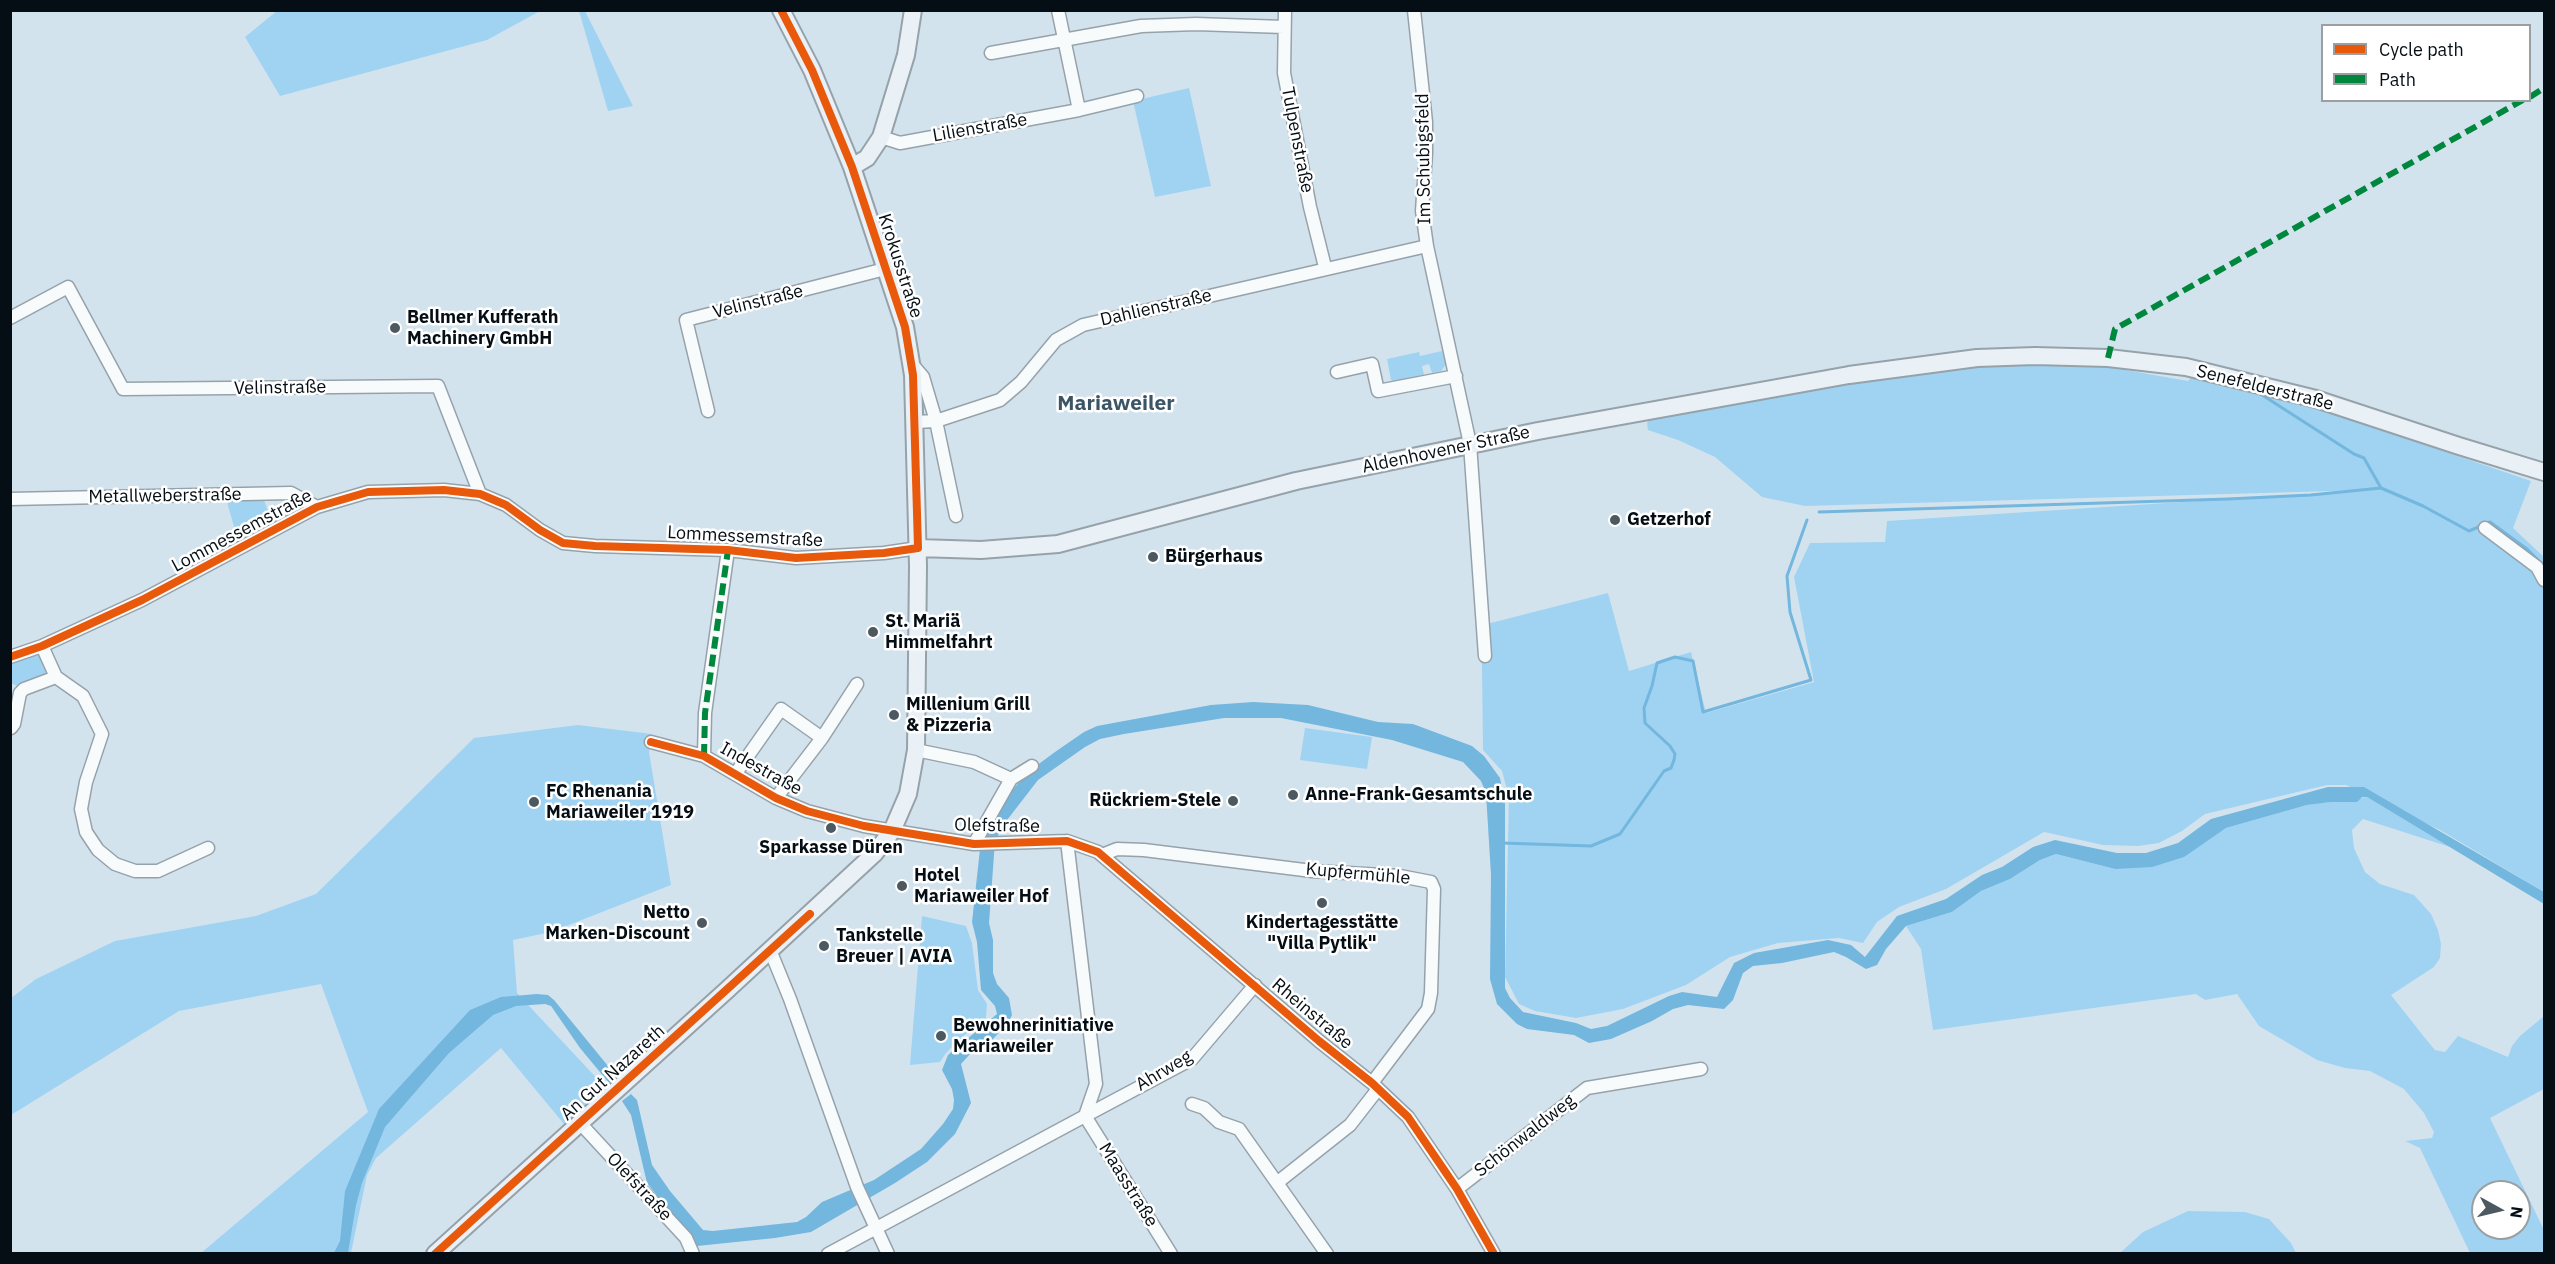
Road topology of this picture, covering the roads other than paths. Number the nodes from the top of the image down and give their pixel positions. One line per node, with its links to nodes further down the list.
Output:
1 (781, 10): 12 (main road, Krokusstraße)
2 (913, 10): 11 (main road)
3 (1058, 10): 7 (street)
4 (1286, 10): 6 (street, Tulpenstraße)
5 (1414, 10): 13 (street, Im Schubigsfeld)
6 (1284, 27): 7 (street); 14 (street, Tulpenstraße)
7 (1063, 41): 8 (street); 10 (street)
8 (991, 53)
9 (1137, 96): 10 (street, Lilienstraße)
10 (1079, 110): 11 (street, Lilienstraße)
11 (880, 137): 12 (main road)
12 (852, 167): 15 (main road, Krokusstraße)
13 (1427, 246): 14 (street, Dahlienstraße); 20 (street, Im Schubigsfeld)
14 (1325, 267): 22 (street, Dahlienstraße)
15 (885, 269): 18 (main road, Krokusstraße); 21 (street, Velinstraße)
16 (10, 318): 26 (street, Velinstraße)
17 (1977, 358): 24 (main road, Aldenhovener Straße); 25 (main road, Senefelderstraße)
18 (911, 362): 22 (street, Krokusstraße); 23 (main road, Krokusstraße)
19 (1337, 372): 20 (street)
20 (1456, 376): 24 (street, Im Schubigsfeld)
21 (708, 411)
22 (936, 421): 23 (street, Dahlienstraße); 29 (street, Krokusstraße)
23 (915, 422): 31 (main road, Krokusstraße)
24 (1470, 444): 31 (main road, Aldenhovener Straße); 35 (street, Im Schubigsfeld)
25 (2544, 472)
26 (480, 494): 28 (street, Lommessemstraße); 32 (street, Lommessemstraße)
27 (10, 499): 28 (street, Metallweberstraße)
28 (317, 507): 34 (street, Lommessemstraße)
29 (956, 516)
30 (2485, 528): 33 (street)
31 (918, 548): 32 (street, Lommessemstraße); 42 (main road, An Gut Nazareth)
32 (728, 550): 43 (street, Indestraße)
33 (2544, 580)
34 (42, 646): 36 (street, Lommessemstraße); 37 (street)
35 (1485, 656)
36 (10, 657)
37 (56, 677): 39 (street); 51 (street)
38 (857, 684): 40 (street)
39 (11, 728)
40 (822, 738): 45 (street); 47 (street)
41 (651, 742): 43 (street, Indestraße)
42 (916, 750): 46 (street); 48 (main road, An Gut Nazareth)
43 (704, 756): 45 (street, Indestraße)
44 (1032, 766): 46 (street)
45 (736, 773): 47 (street, Indestraße)
46 (1011, 779): 50 (street)
47 (776, 798): 48 (street, Indestraße)
48 (892, 831): 50 (street, Olefstraße); 53 (main road, An Gut Nazareth)
49 (1067, 841): 50 (street, Olefstraße); 52 (street, Rheinstraße); 58 (street)
50 (976, 844)
51 (208, 848)
52 (1102, 855): 54 (street, Rheinstraße); 56 (street, Kupfermühle)
53 (770, 950): 59 (main road, An Gut Nazareth); 62 (street)
54 (1255, 985): 56 (street, Rheinstraße); 58 (street, Ahrweg)
55 (1701, 1069): 61 (street, Schönwaldweg)
56 (1375, 1086): 60 (street); 61 (street, Rheinstraße)
57 (1192, 1104): 60 (street)
58 (1085, 1116): 62 (street); 67 (street, Maasstraße)
59 (580, 1123): 63 (main road, An Gut Nazareth); 64 (street, Olefstraße)
60 (1278, 1182): 68 (street)
61 (1457, 1189): 69 (street, Rheinstraße)
62 (876, 1229): 65 (street); 66 (street)
63 (435, 1254)
64 (693, 1254)
65 (828, 1254)
66 (888, 1254)
67 (1171, 1254)
68 (1327, 1254)
69 (1494, 1254)

